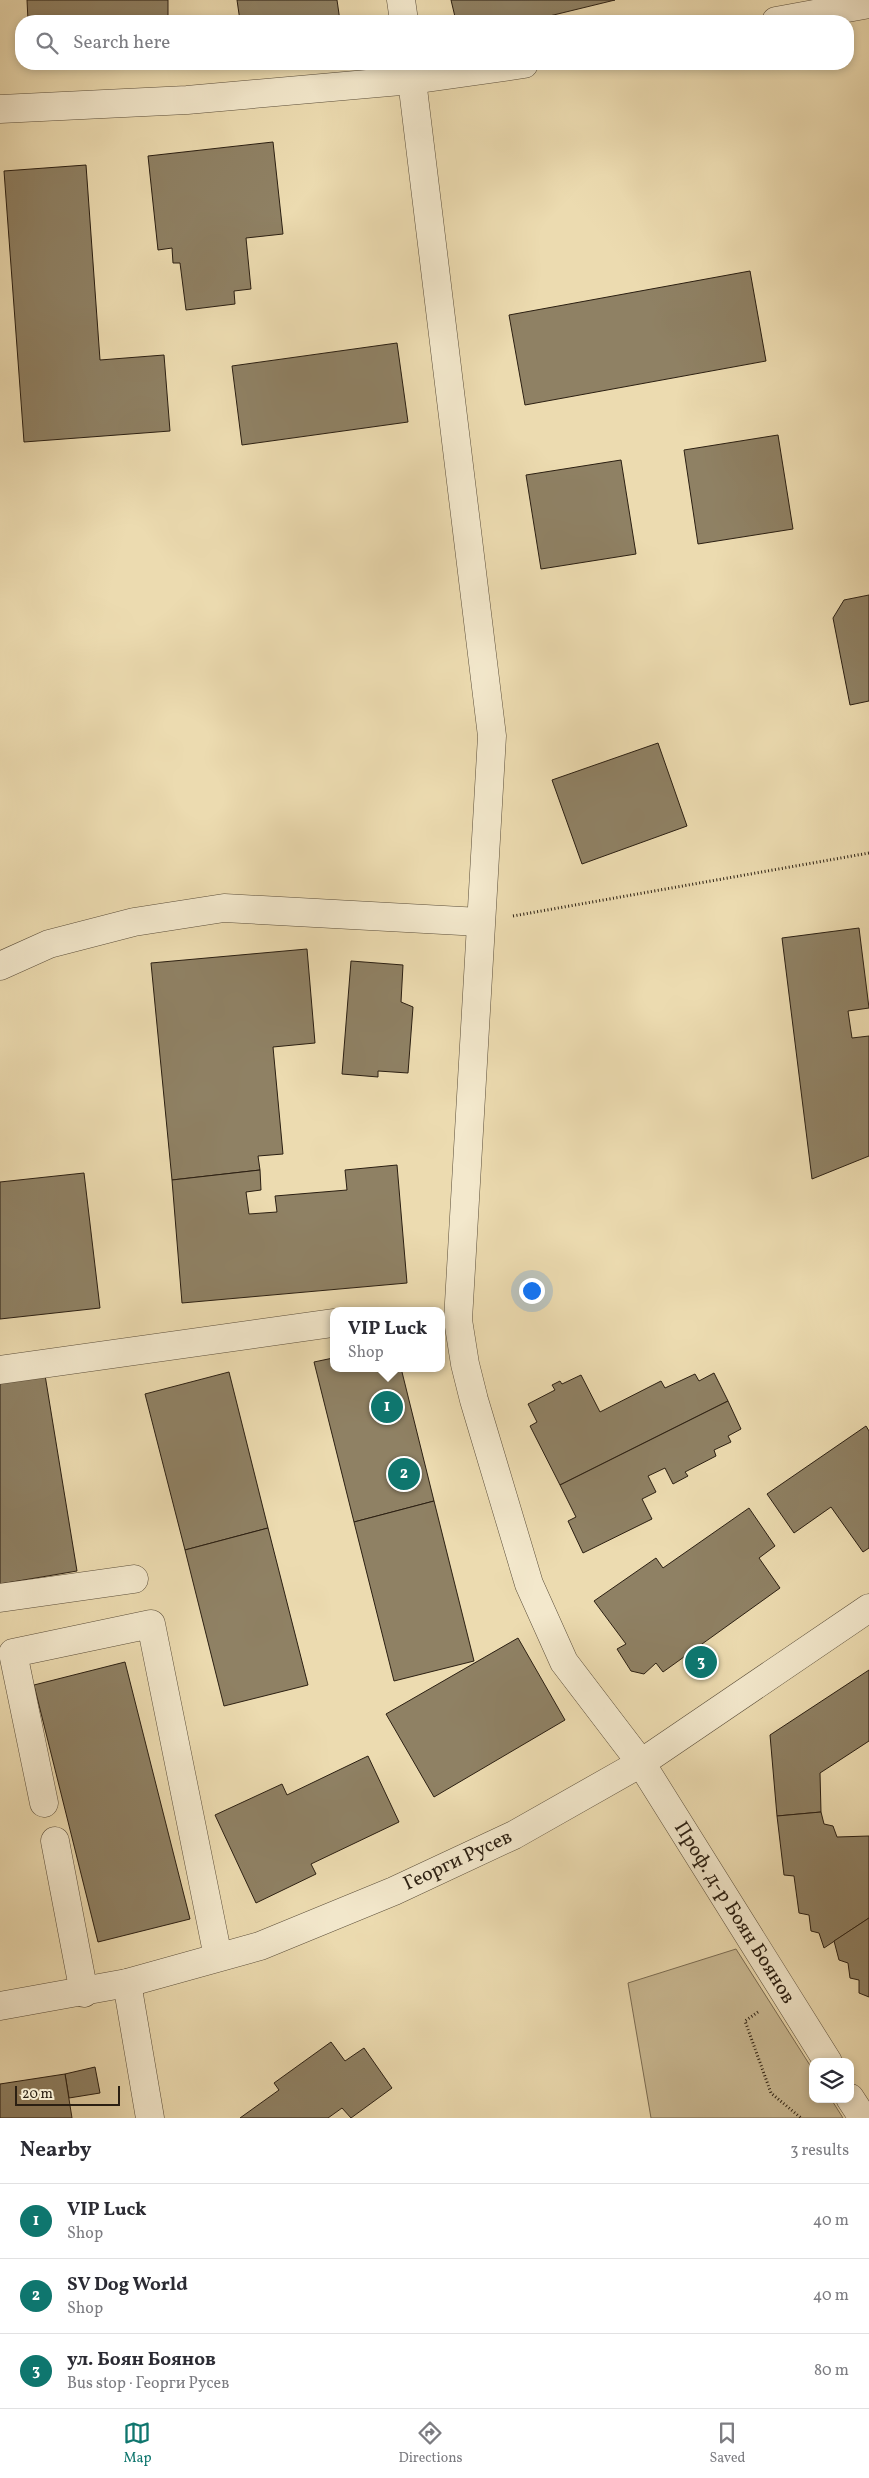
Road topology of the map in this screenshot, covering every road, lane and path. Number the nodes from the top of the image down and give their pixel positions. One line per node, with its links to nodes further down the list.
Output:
1 (401, 0): 3 (street)
2 (869, 4): 4 (street)
3 (403, 15)
4 (809, 15)
5 (439, 70): 6 (street)
6 (411, 72): 7 (street); 9 (street, Проф. д-р Боян Боянов)
7 (0, 109)
8 (869, 853): 9 (path)
9 (480, 922): 10 (street); 11 (street, Проф. д-р Боян Боянов)
10 (0, 966)
11 (449, 1317): 17 (street, Проф. д-р Боян Боянов)
12 (330, 1323): 13 (street)
13 (0, 1370)
14 (134, 1579): 15 (street)
15 (0, 1598)
16 (869, 1608): 17 (street, Георги Русев)
17 (641, 1763): 20 (street, Георги Русев); 23 (street, Проф. д-р Боян Боянов)
18 (44, 1803): 20 (street)
19 (55, 1842): 22 (street)
20 (218, 1957): 21 (street, Георги Русев)
21 (127, 1984): 22 (street, Георги Русев); 27 (street)
22 (84, 1992): 24 (street, Георги Русев)
23 (785, 1994): 25 (street, Проф. д-р Боян Боянов); 28 (path)
24 (0, 2006)
25 (825, 2058)
26 (853, 2103): 29 (street)
27 (150, 2118)
28 (801, 2118)
29 (863, 2118)

